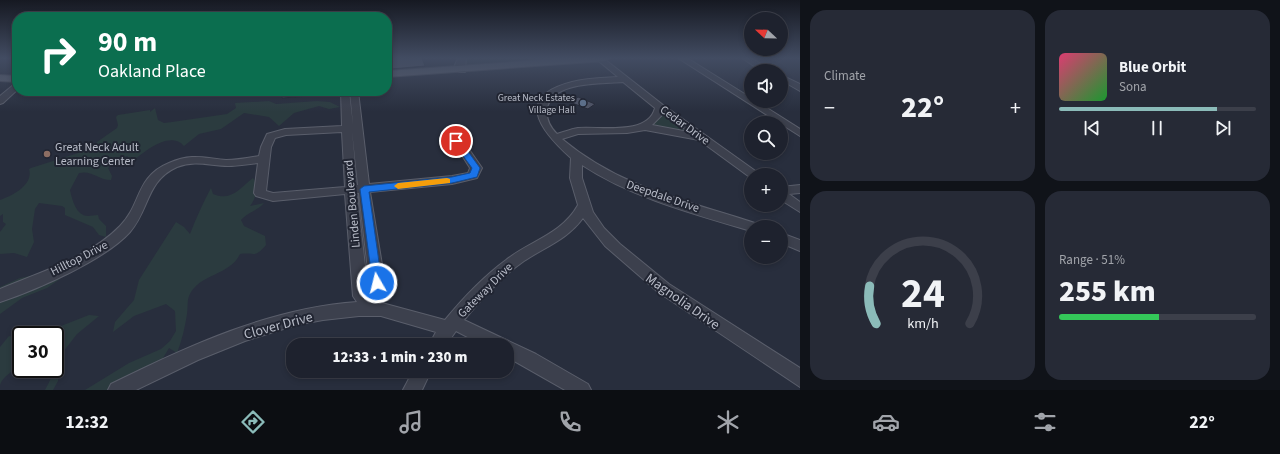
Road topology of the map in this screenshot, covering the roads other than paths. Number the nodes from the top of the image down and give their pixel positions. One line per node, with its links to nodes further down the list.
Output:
1 (621, 76): 5 (street, Cedar Drive)
2 (710, 76): 15 (street)
3 (0, 78): 4 (main road)
4 (12, 79)
5 (625, 79): 12 (street, Cedar Drive); 17 (street)
6 (788, 81): 7 (street)
7 (800, 88)
8 (12, 90): 11 (street)
9 (346, 96): 14 (street, Linden Boulevard)
10 (354, 96): 14 (street, Linden Boulevard)
11 (0, 101)
12 (660, 107): 13 (street); 18 (street, Cedar Drive)
13 (645, 127): 17 (street); 18 (street)
14 (352, 128): 20 (street); 22 (street, Linden Boulevard); 24 (street, Linden Boulevard)
15 (800, 134)
16 (449, 136): 22 (street)
17 (556, 138): 19 (street)
18 (703, 138): 21 (street, Cedar Drive)
19 (576, 158): 27 (street); 30 (street, Deepdale Drive)
20 (264, 159): 24 (street); 36 (street, Hilltop Drive)
21 (745, 168)
22 (364, 189): 24 (street); 34 (street, Linden Boulevard)
23 (800, 189): 25 (street)
24 (351, 190): 35 (street, Linden Boulevard)
25 (788, 191)
26 (788, 198): 28 (street)
27 (584, 205): 29 (street, Gateway Drive); 31 (street, Magnolia Drive)
28 (800, 208)
29 (574, 222): 31 (street); 38 (street, Gateway Drive)
30 (744, 224)
31 (604, 235): 43 (street, Magnolia Drive)
32 (788, 241): 33 (street)
33 (800, 246)
34 (374, 259): 35 (street); 37 (street, Linden Boulevard)
35 (357, 261): 37 (street, Linden Boulevard)
36 (0, 296)
37 (372, 309): 38 (street, Clover Drive); 44 (street, Clover Drive)
38 (450, 325): 39 (street, Gateway Drive); 40 (street, Clover Drive)
39 (442, 338)
40 (482, 338)
41 (514, 353): 46 (street)
42 (418, 378): 45 (street)
43 (800, 378)
44 (117, 390)
45 (412, 390)
46 (582, 390)

